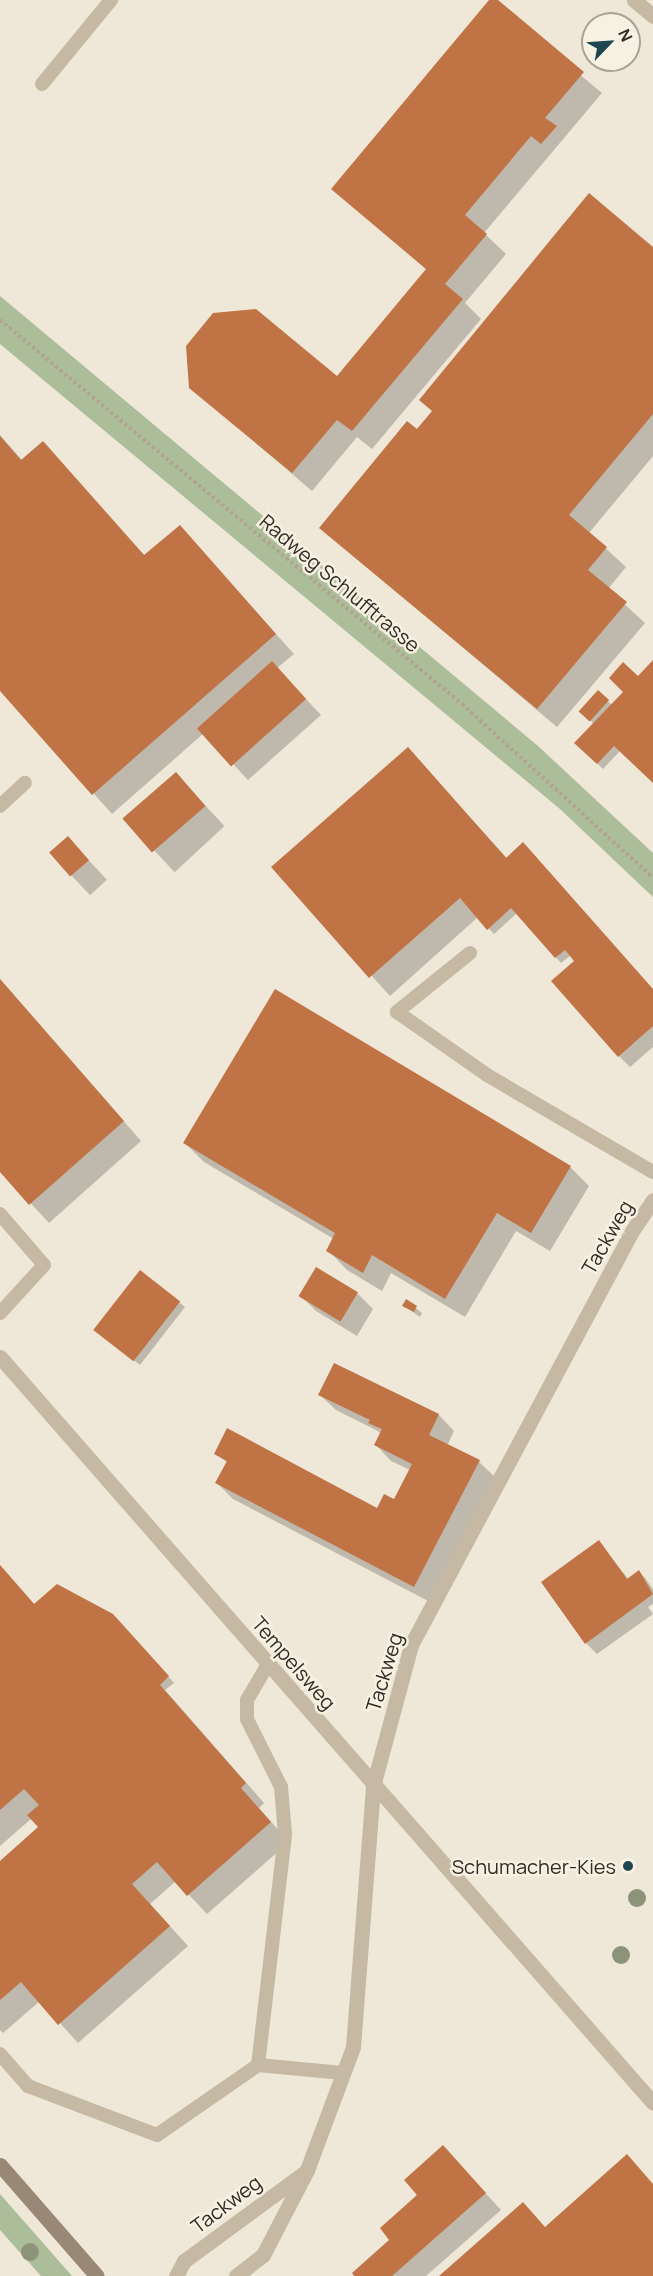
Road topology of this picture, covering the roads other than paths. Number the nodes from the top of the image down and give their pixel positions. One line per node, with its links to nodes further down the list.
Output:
1 (111, 0): 4 (lane)
2 (634, 0): 3 (street)
3 (653, 16)
4 (42, 84)
5 (26, 783): 6 (lane)
6 (0, 806)
7 (470, 953): 8 (lane)
8 (653, 1173)
9 (653, 1200): 14 (street, Tackweg)
10 (0, 1214): 11 (lane)
11 (0, 1313)
12 (0, 1357): 13 (street, Tempelsweg)
13 (268, 1664): 14 (street, Tempelsweg); 16 (lane)
14 (373, 1786): 17 (street, Tackweg); 18 (street, Tempelsweg)
15 (0, 2054): 16 (lane)
16 (258, 2065): 17 (lane)
17 (343, 2073): 20 (street, Tackweg)
18 (653, 2103)
19 (0, 2166): 22 (street)
20 (307, 2170): 21 (street, Tackweg); 23 (street, Tackweg)
21 (263, 2255): 24 (street, Tackweg); 25 (street, Tackweg)
22 (97, 2276)
23 (176, 2276)
24 (236, 2276)
25 (259, 2276)

